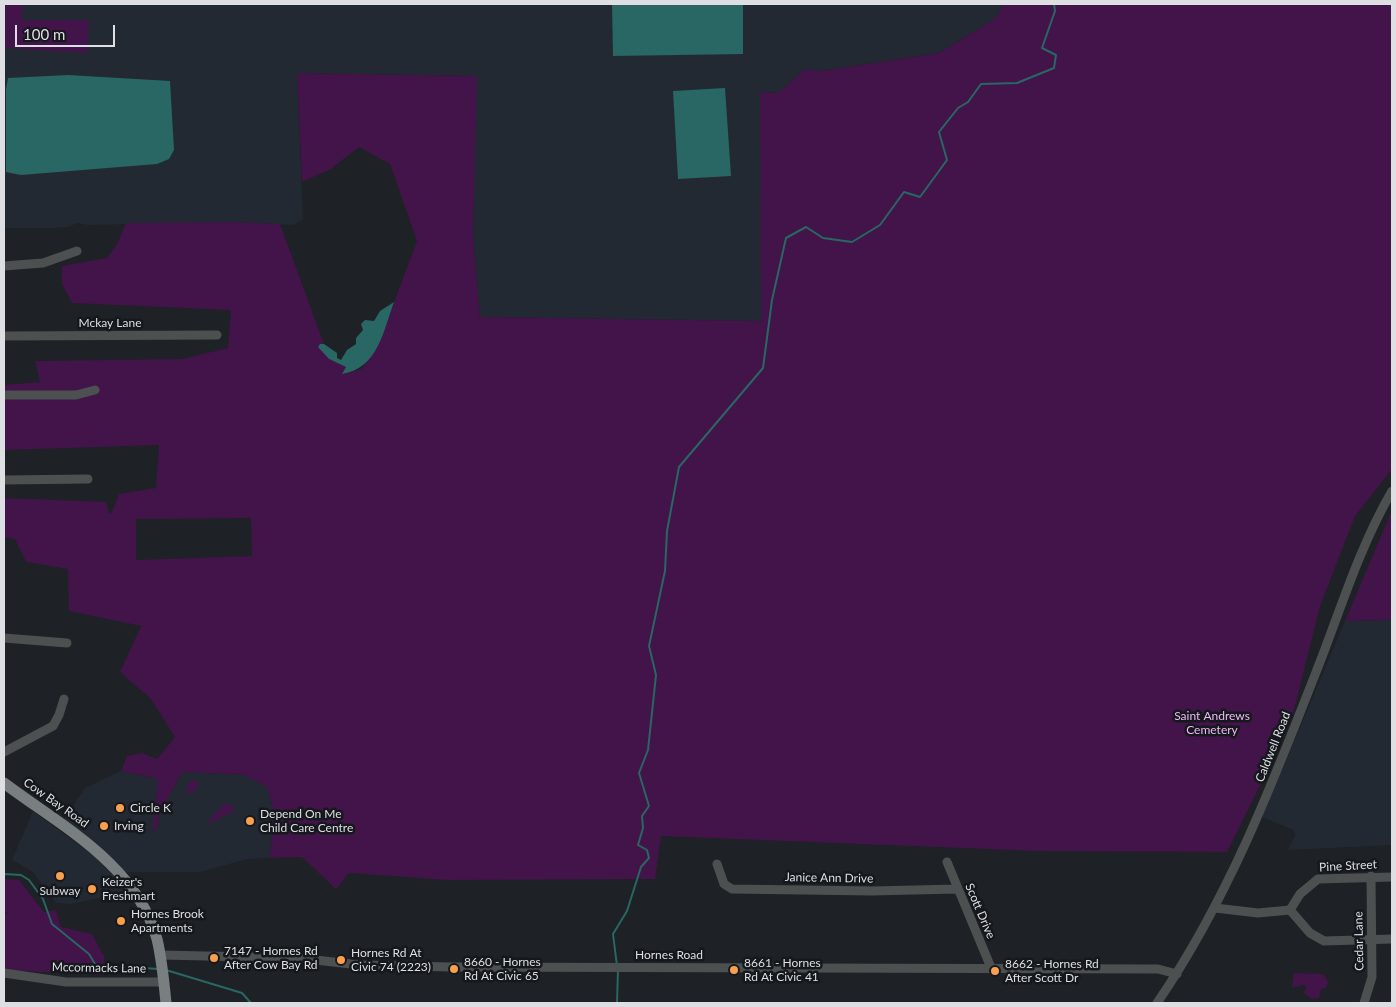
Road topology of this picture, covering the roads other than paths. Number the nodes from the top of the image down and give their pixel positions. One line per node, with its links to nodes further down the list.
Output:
1 (77, 251): 2 (street)
2 (4, 266)
3 (217, 335): 4 (street, Mckay Lane)
4 (4, 336)
5 (95, 390): 6 (street)
6 (4, 395)
7 (88, 479): 8 (street)
8 (4, 480)
9 (1392, 491): 20 (street, Caldwell Road)
10 (4, 638): 11 (street)
11 (67, 643)
12 (64, 698): 13 (street)
13 (4, 752)
14 (4, 783): 24 (main road, Cow Bay Road)
15 (947, 862): 19 (street, Scott Drive)
16 (717, 864): 19 (street, Janice Ann Drive)
17 (1371, 876): 18 (street, Pine Street); 21 (street, Pine Street); 22 (street, Cedar Lane)
18 (1392, 877)
19 (957, 889): 25 (street, Scott Drive)
20 (1215, 908): 21 (street); 27 (street, Caldwell Road)
21 (1290, 910): 22 (street)
22 (1370, 939): 23 (street); 30 (street, Cedar Lane)
23 (1392, 939)
24 (162, 969): 25 (street, Hornes Road); 26 (street, Mccormacks Lane); 28 (main road, Cow Bay Road)
25 (992, 970): 27 (street, Hornes Road)
26 (4, 973)
27 (1177, 974): 29 (street, Caldwell Road)
28 (166, 1003)
29 (1158, 1003)
30 (1364, 1003)

